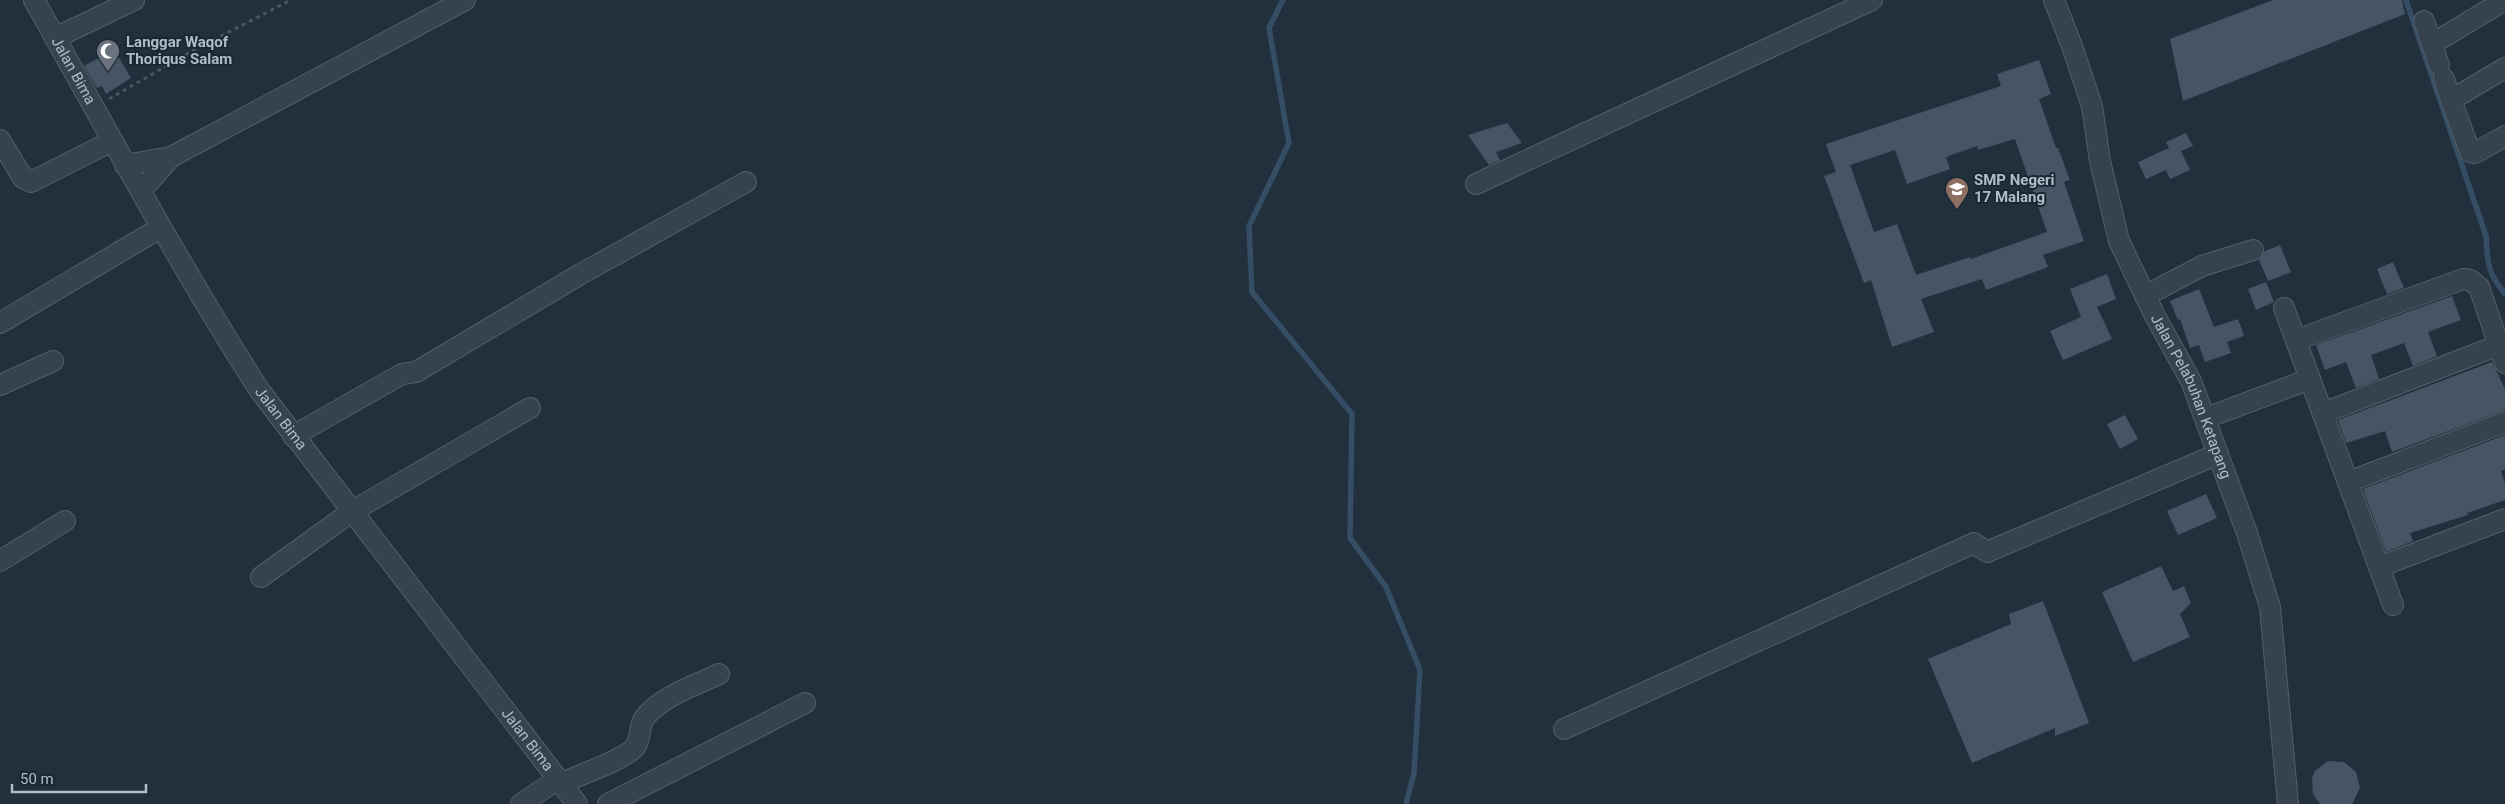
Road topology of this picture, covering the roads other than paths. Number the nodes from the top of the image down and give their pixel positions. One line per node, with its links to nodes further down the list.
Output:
1 (34, 0): 8 (street, Jalan Bima)
2 (134, 0): 8 (street)
3 (465, 0): 15 (street)
4 (1872, 0): 18 (street)
5 (2054, 0): 22 (street, Jalan Pelabuhan Ketapang)
6 (2505, 0): 9 (street)
7 (2424, 21): 9 (street)
8 (55, 38): 14 (street, Jalan Bima)
9 (2432, 44): 11 (street)
10 (2505, 68): 11 (street)
11 (2451, 100): 12 (street)
12 (2505, 136)
13 (0, 140): 14 (street)
14 (112, 141): 16 (street, Jalan Bima)
15 (171, 157): 16 (street); 19 (street)
16 (125, 165): 19 (street, Jalan Bima)
17 (746, 182): 34 (street)
18 (1476, 184)
19 (141, 192): 20 (street, Jalan Bima)
20 (160, 228): 24 (street); 34 (street, Jalan Bima)
21 (2253, 250): 22 (street)
22 (2145, 296): 32 (street, Jalan Pelabuhan Ketapang)
23 (2284, 308): 25 (street)
24 (0, 323)
25 (2296, 340): 26 (street); 28 (street)
26 (2502, 354): 31 (street)
27 (53, 360): 29 (street)
28 (2310, 379): 31 (street); 32 (street)
29 (0, 385)
30 (530, 408): 37 (street)
31 (2323, 413): 36 (street)
32 (2206, 418): 35 (street, Jalan Pelabuhan Ketapang)
33 (2505, 422): 36 (street)
34 (294, 436): 37 (street, Jalan Bima)
35 (2218, 454): 46 (street); 51 (street, Jalan Pelabuhan Ketapang)
36 (2348, 482): 41 (street)
37 (352, 512): 42 (street); 47 (street, Jalan Bima)
38 (2505, 519): 41 (street)
39 (65, 521): 40 (street)
40 (0, 561)
41 (2379, 567): 43 (street)
42 (261, 577)
43 (2393, 605)
44 (719, 674): 47 (street)
45 (805, 703): 50 (street)
46 (1564, 729)
47 (560, 781): 48 (street); 49 (street, Jalan Bima)
48 (521, 804)
49 (577, 804)
50 (608, 804)
51 (2288, 804)

